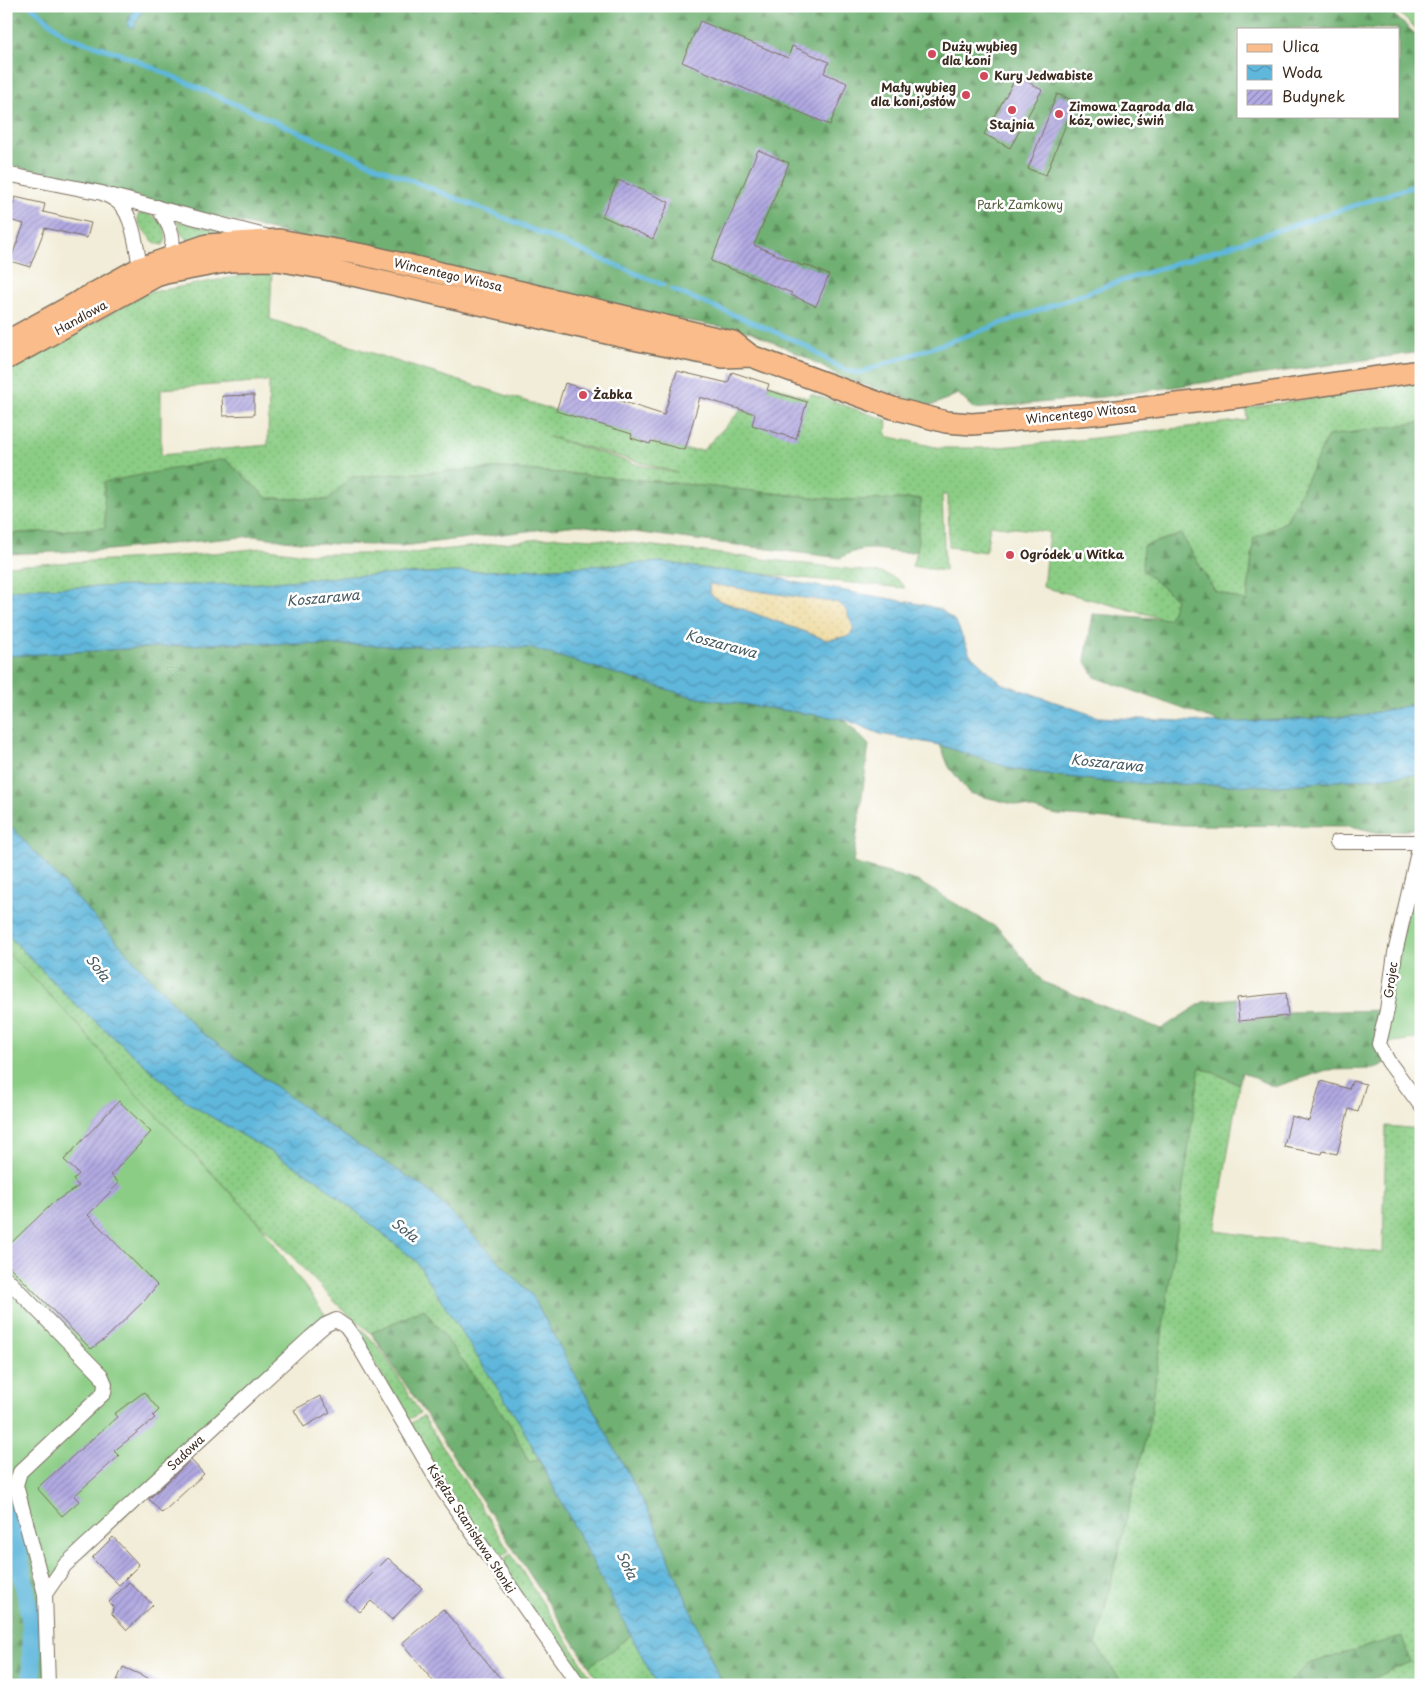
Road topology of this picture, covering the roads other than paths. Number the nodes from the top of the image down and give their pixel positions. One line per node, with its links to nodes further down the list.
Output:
1 (6, 174): 2 (street)
2 (102, 193): 3 (street); 6 (street)
3 (157, 207): 4 (street); 5 (street)
4 (279, 240): 5 (main road, Wincentego Witosa); 8 (main road, Wincentego Witosa)
5 (168, 258): 6 (main road, Wincentego Witosa)
6 (148, 272): 7 (main road, Handlowa); 8 (main road, Wincentego Witosa); 9 (main road, Handlowa)
7 (6, 342)
8 (751, 356): 10 (main road, Wincentego Witosa)
9 (6, 359)
10 (1421, 371)
11 (1337, 842): 12 (street)
12 (1420, 842): 13 (street, Grojec)
13 (1421, 1106)
14 (6, 1278): 16 (street)
15 (336, 1320): 16 (street, Sadowa); 18 (street, Księdza Stanisława Słonki)
16 (45, 1594): 17 (street)
17 (48, 1685)
18 (578, 1685)

